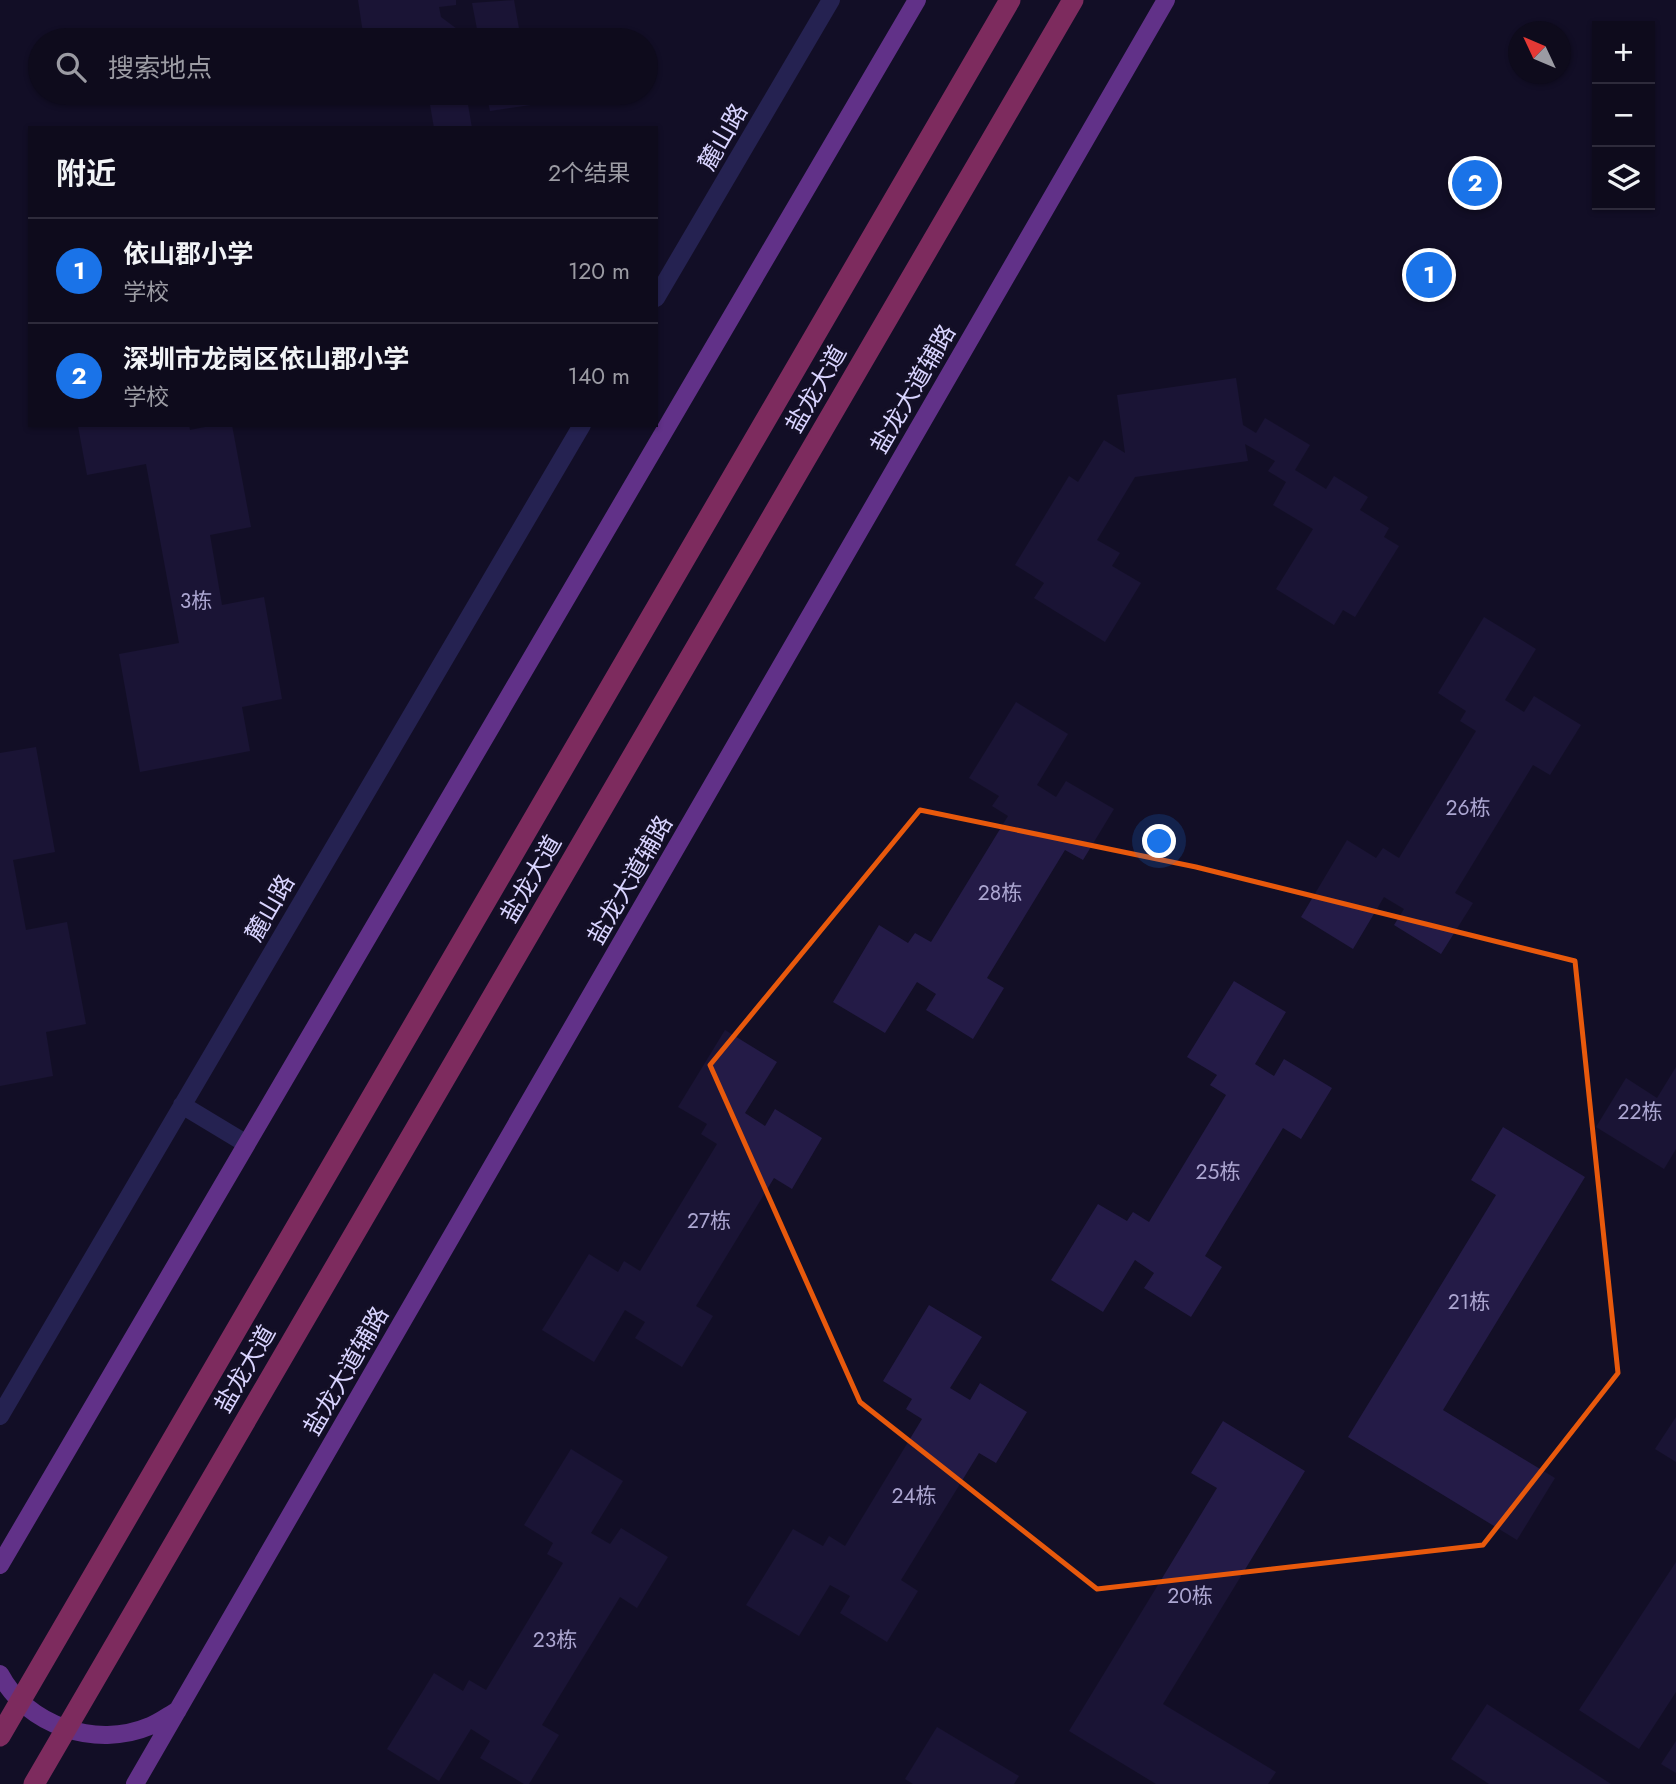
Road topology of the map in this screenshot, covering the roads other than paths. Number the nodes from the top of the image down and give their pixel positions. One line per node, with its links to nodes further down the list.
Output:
1 (831, 0): 6 (street, 麓山路)
2 (917, 0): 9 (main road)
3 (1010, 0): 14 (highway, 盐龙大道)
4 (1073, 0): 15 (highway, 盐龙大道)
5 (1166, 0): 13 (main road, 盐龙大道辅路)
6 (658, 295)
7 (581, 427): 8 (street, 麓山路)
8 (182, 1105): 9 (street); 10 (street, 麓山路)
9 (245, 1143): 11 (main road)
10 (0, 1416)
11 (0, 1564)
12 (0, 1674): 13 (main road)
13 (179, 1709): 16 (main road, 盐龙大道辅路)
14 (0, 1736)
15 (34, 1784)
16 (135, 1784)

